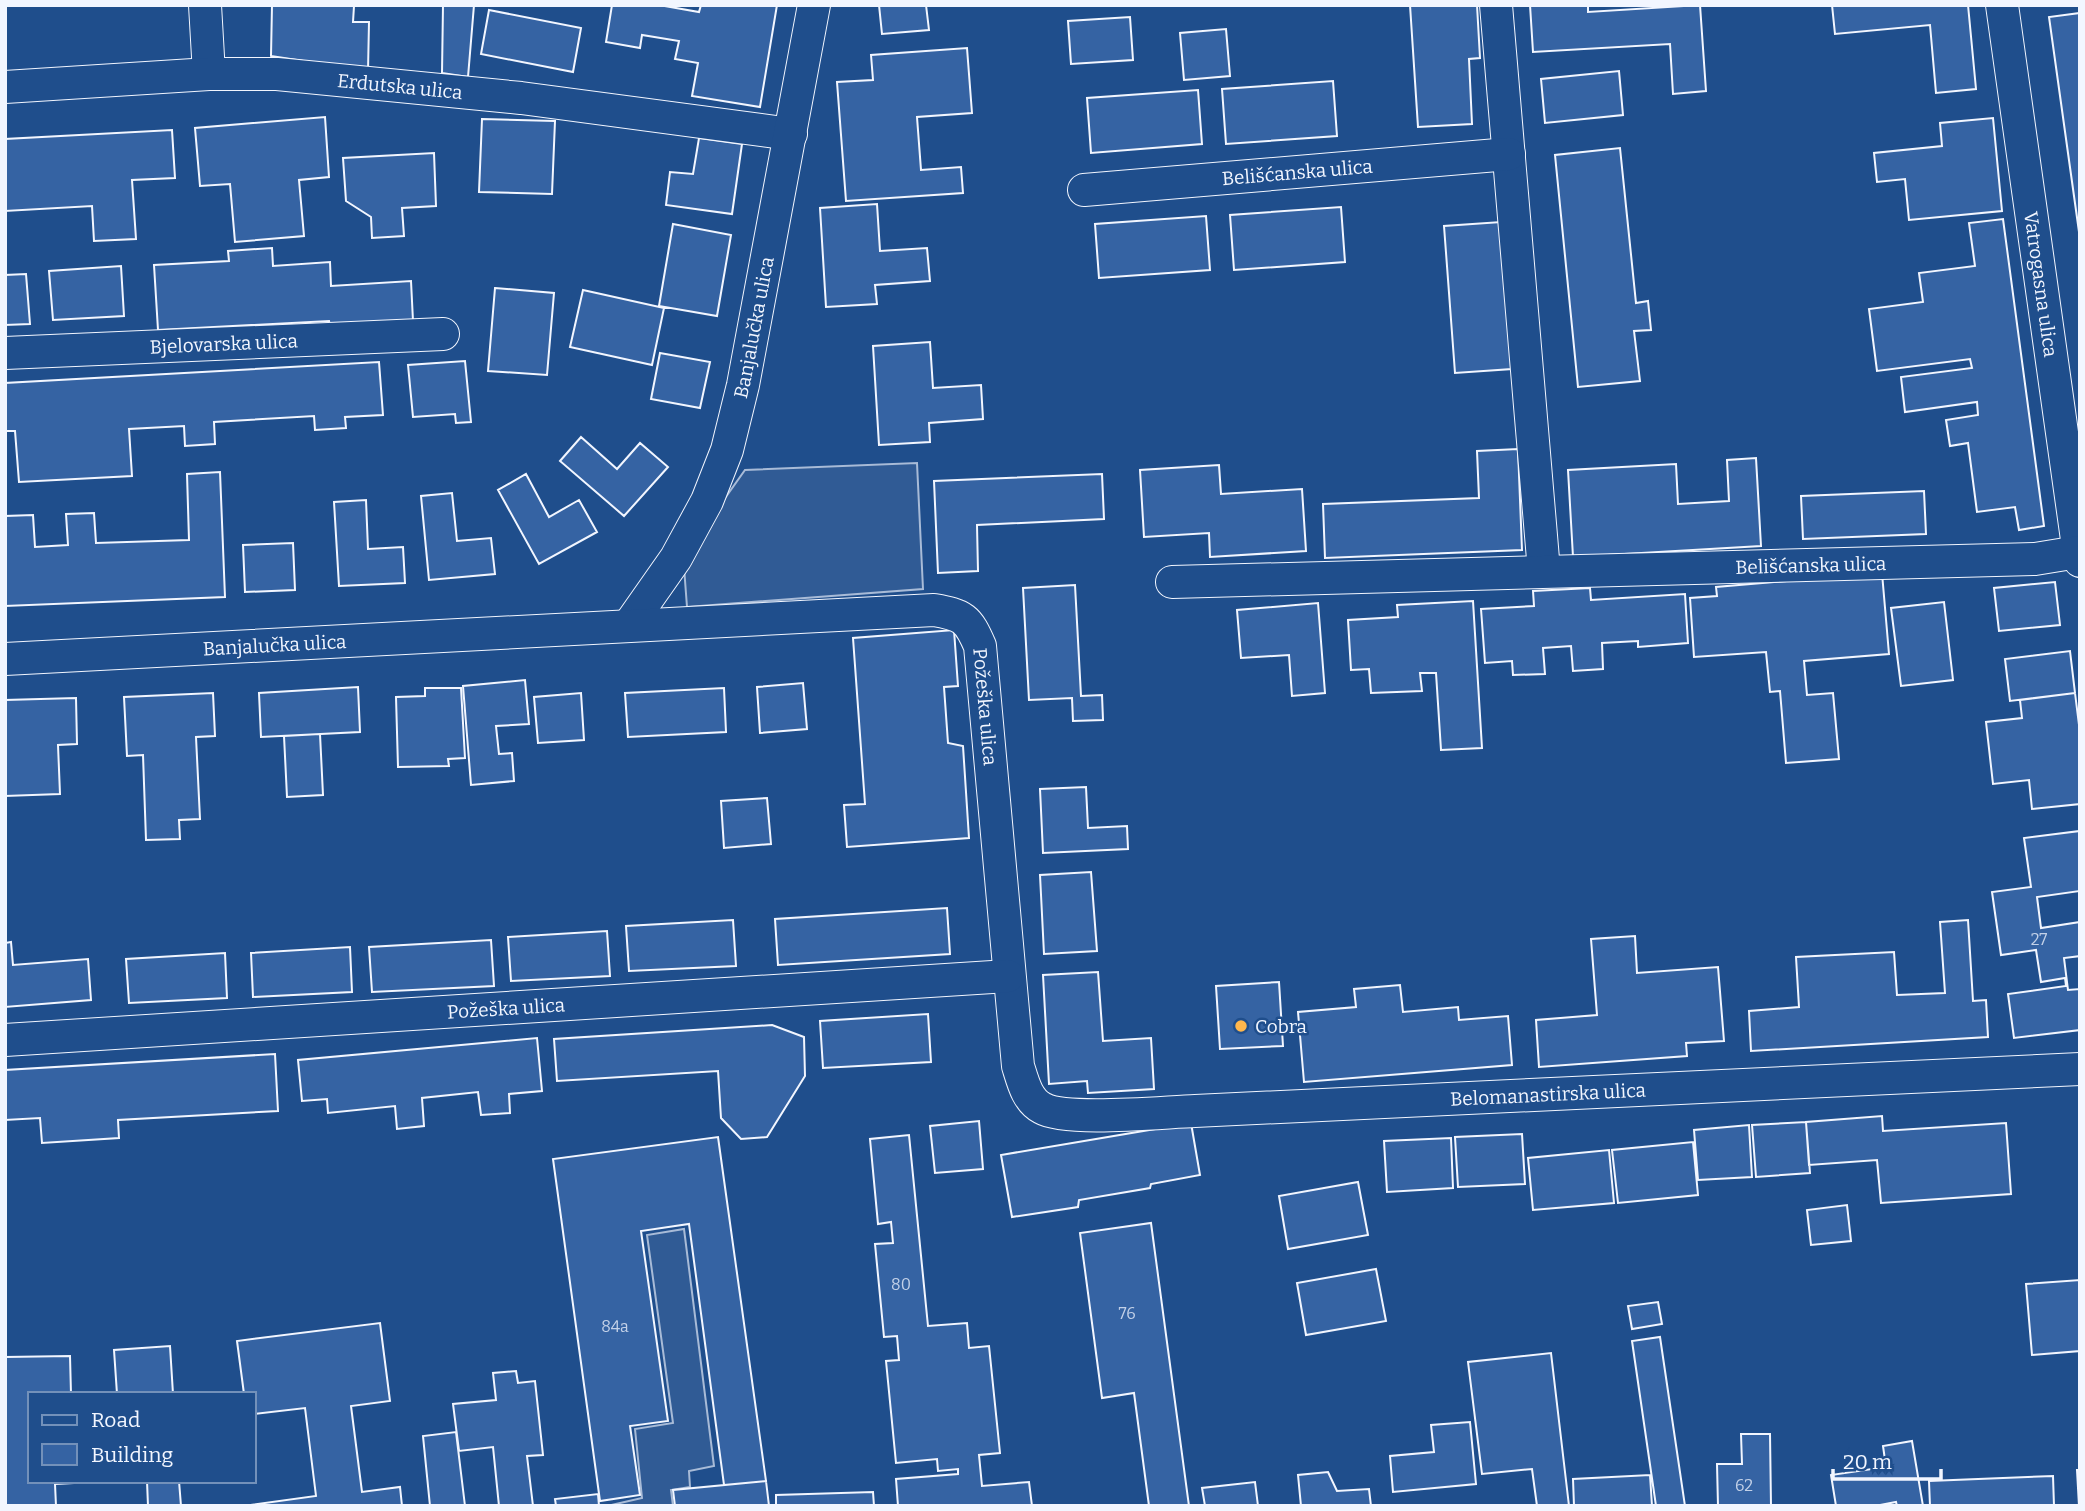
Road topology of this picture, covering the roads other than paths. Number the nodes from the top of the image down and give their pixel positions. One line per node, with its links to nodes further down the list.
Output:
1 (205, 5): 5 (street)
2 (814, 5): 7 (street, Banjalučka ulica)
3 (1496, 5): 8 (street)
4 (2002, 5): 12 (street, Vatrogasna ulica)
5 (209, 74): 6 (street, Erdutska ulica); 7 (street, Erdutska ulica)
6 (5, 88)
7 (791, 134): 16 (street, Banjalučka ulica)
8 (1509, 154): 9 (street, Belišćanska ulica); 13 (street)
9 (1084, 190)
10 (443, 334): 11 (street, Bjelovarska ulica)
11 (5, 353)
12 (2079, 557): 13 (street, Belišćanska ulica)
13 (1544, 571): 14 (street, Belišćanska ulica)
14 (1172, 582)
15 (957, 614): 16 (street, Banjalučka ulica); 18 (street, Požeška ulica)
16 (629, 625): 17 (street, Banjalučka ulica)
17 (5, 659)
18 (1008, 976): 19 (street, Požeška ulica); 21 (street, Požeška ulica)
19 (5, 1040)
20 (2080, 1069): 21 (street, Belomanastirska ulica)
21 (1025, 1091)

